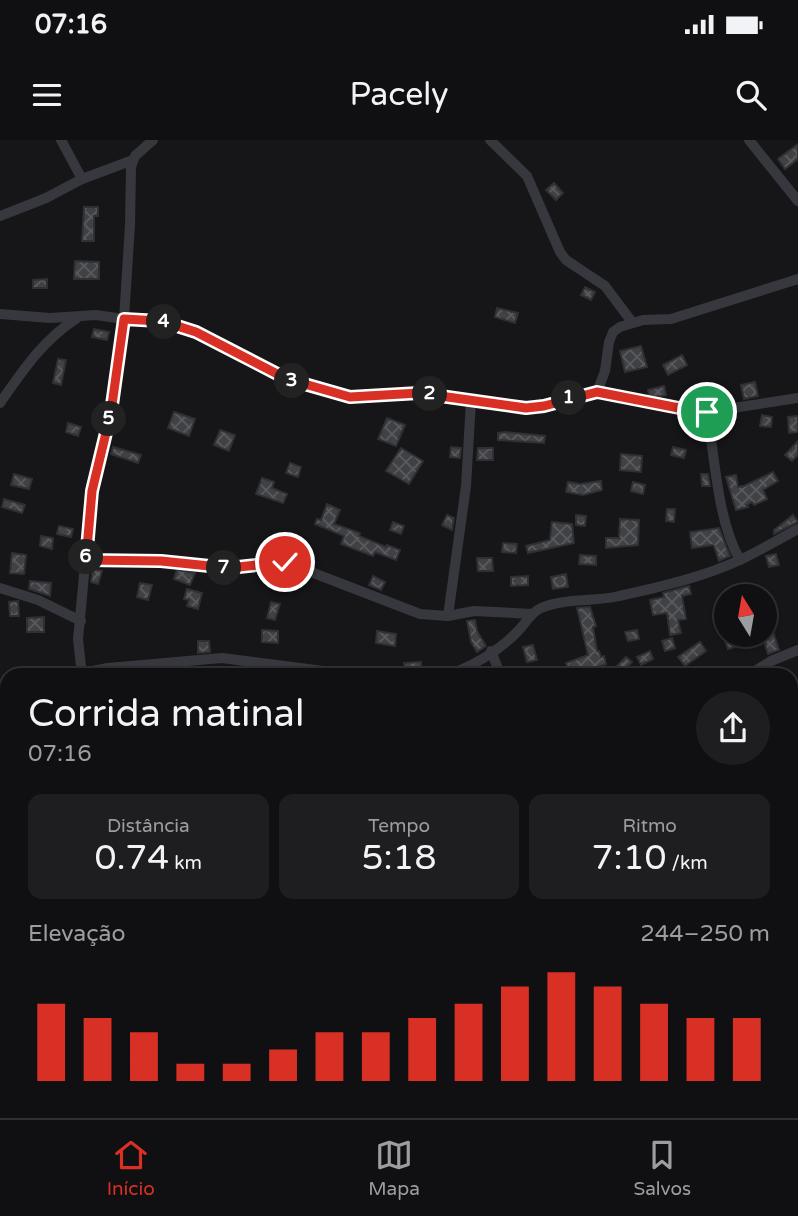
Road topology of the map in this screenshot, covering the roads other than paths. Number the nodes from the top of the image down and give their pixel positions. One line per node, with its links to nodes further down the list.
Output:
1 (61, 140): 6 (street)
2 (153, 140): 5 (street)
3 (490, 140): 13 (street)
4 (749, 140): 7 (street)
5 (133, 160): 6 (street); 12 (street)
6 (82, 179): 8 (street)
7 (798, 201)
8 (0, 216)
9 (798, 279): 13 (street)
10 (0, 314): 11 (street)
11 (78, 317): 12 (street); 17 (street)
12 (124, 319): 16 (street); 20 (street)
13 (632, 322): 14 (street)
14 (597, 392): 16 (street); 18 (street)
15 (798, 398): 18 (street)
16 (471, 401): 24 (street)
17 (0, 402)
18 (707, 412): 21 (street)
19 (798, 529): 21 (street)
20 (86, 560): 24 (street); 25 (street)
21 (740, 560): 23 (street)
22 (0, 588): 25 (street)
23 (532, 614): 24 (street); 27 (street)
24 (448, 616)
25 (81, 621): 28 (street)
26 (798, 650): 33 (street)
27 (491, 651): 31 (street); 32 (street)
28 (81, 668)
29 (108, 668): 30 (street)
30 (300, 668)
31 (465, 668)
32 (498, 668)
33 (760, 668)

